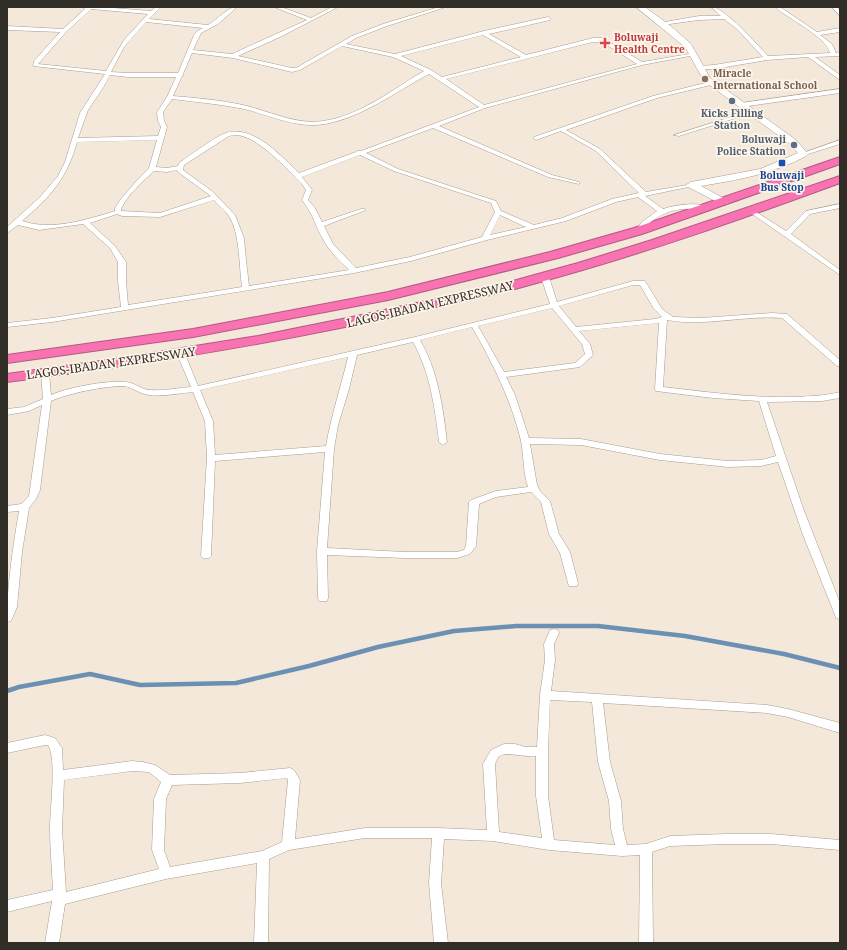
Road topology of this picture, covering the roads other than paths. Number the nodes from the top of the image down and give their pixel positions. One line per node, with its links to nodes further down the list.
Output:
1 (82, 7): 11 (street)
2 (159, 7): 12 (street)
3 (235, 7): 19 (street)
4 (276, 7): 15 (street)
5 (336, 7): 15 (street)
6 (444, 7): 25 (street)
7 (640, 7): 18 (street)
8 (713, 7): 14 (street)
9 (777, 7): 24 (street)
10 (834, 7): 13 (street)
11 (89, 8): 12 (street); 22 (street)
12 (153, 13): 17 (street)
13 (840, 14)
14 (725, 17): 18 (street); 34 (street)
15 (310, 19): 30 (street)
16 (548, 19): 23 (street)
17 (145, 20): 19 (street); 38 (street)
18 (662, 23): 27 (street)
19 (209, 27): 26 (street)
20 (9, 28): 22 (street)
21 (840, 30): 24 (street)
22 (64, 31): 38 (street)
23 (484, 33): 31 (street); 33 (street)
24 (816, 34): 29 (street)
25 (340, 44): 30 (street); 31 (street)
26 (191, 51): 30 (street); 39 (street)
27 (693, 54): 35 (street); 36 (street)
28 (840, 54): 29 (street)
29 (833, 55): 32 (street)
30 (233, 56)
31 (395, 56): 37 (street)
32 (810, 56): 34 (street); 40 (street)
33 (525, 57): 35 (street); 41 (street)
34 (767, 58): 36 (street)
35 (641, 64): 46 (street)
36 (700, 68): 42 (street)
37 (428, 71): 41 (street); 44 (street)
38 (110, 72): 39 (street); 53 (street)
39 (181, 75): 44 (street)
40 (840, 78)
41 (440, 80): 46 (street)
42 (712, 83): 45 (street); 49 (street)
43 (840, 91): 45 (street)
44 (170, 97): 51 (street)
45 (741, 105): 47 (street)
46 (483, 107): 48 (street)
47 (752, 112): 50 (street); 56 (street)
48 (432, 125): 55 (street); 62 (street)
49 (561, 129): 52 (street); 64 (street)
50 (677, 135)
51 (162, 138): 53 (street); 59 (street)
52 (536, 138)
53 (74, 140): 74 (street)
54 (840, 142): 56 (street)
55 (359, 152): 60 (street); 73 (street)
56 (803, 154): 63 (street)
57 (840, 160): 66 (highway, LAGOS-IBADAN EXPRESSWAY)
58 (181, 167): 59 (street); 60 (street); 65 (street)
59 (152, 169): 72 (street)
60 (298, 176): 76 (street)
61 (840, 179): 71 (highway, LAGOS-IBADAN EXPRESSWAY)
62 (577, 183)
63 (691, 185): 64 (street); 66 (street)
64 (642, 194): 70 (street); 77 (street)
65 (215, 197): 72 (street); 85 (street)
66 (724, 202): 68 (highway, LAGOS-IBADAN EXPRESSWAY)
67 (840, 206): 80 (street)
68 (708, 208): 70 (street); 79 (highway, LAGOS-IBADAN EXPRESSWAY)
69 (363, 210): 76 (street)
70 (661, 211): 79 (street)
71 (751, 211): 80 (street); 84 (highway, LAGOS-IBADAN EXPRESSWAY)
72 (118, 212): 75 (street)
73 (498, 212): 77 (street); 81 (street)
74 (17, 222): 75 (street); 78 (street)
75 (84, 222): 87 (street)
76 (321, 225): 82 (street)
77 (531, 226): 81 (street)
78 (7, 231)
79 (638, 231): 95 (highway, LAGOS-IBADAN EXPRESSWAY)
80 (787, 234): 83 (street)
81 (486, 238): 82 (street)
82 (354, 271): 85 (street)
83 (840, 273)
84 (545, 277): 86 (street); 94 (highway, LAGOS-IBADAN EXPRESSWAY)
85 (246, 288): 87 (street)
86 (554, 305): 88 (street); 90 (street); 91 (street)
87 (125, 308): 89 (street)
88 (664, 319): 91 (street); 96 (street); 102 (street)
89 (7, 325)
90 (474, 325): 92 (street); 98 (street)
91 (574, 329): 98 (street)
92 (415, 339): 93 (street); 106 (street)
93 (353, 353): 100 (street); 107 (street)
94 (181, 354): 97 (highway, LAGOS-IBADAN EXPRESSWAY); 100 (street)
95 (7, 359)
96 (840, 364)
97 (45, 373): 99 (highway, LAGOS-IBADAN EXPRESSWAY); 103 (street)
98 (501, 375): 105 (street)
99 (7, 378)
100 (196, 389): 103 (street); 108 (street)
101 (840, 395): 102 (street)
102 (762, 399): 109 (street)
103 (47, 400): 104 (street); 111 (street)
104 (7, 412)
105 (525, 441): 109 (street); 110 (street)
106 (443, 442)
107 (330, 449): 108 (street); 113 (street)
108 (211, 458): 114 (street)
109 (780, 458): 118 (street)
110 (534, 489): 113 (street); 115 (street)
111 (24, 507): 112 (street); 117 (street)
112 (7, 509)
113 (322, 551): 116 (street)
114 (206, 556)
115 (573, 583)
116 (323, 598)
117 (10, 607): 119 (street)
118 (840, 615)
119 (7, 618)
120 (554, 633): 121 (street)
121 (544, 695): 122 (street); 125 (street)
122 (597, 698): 123 (street); 134 (street)
123 (840, 728)
124 (7, 748): 126 (street)
125 (542, 751): 129 (street); 131 (street)
126 (58, 776): 127 (street); 137 (street)
127 (169, 780): 130 (street); 136 (street)
128 (438, 833): 129 (street); 130 (street); 141 (street)
129 (493, 836): 131 (street)
130 (288, 845): 135 (street)
131 (549, 845): 134 (street)
132 (840, 845): 133 (street)
133 (646, 849): 134 (street); 142 (street)
134 (622, 851)
135 (263, 856): 136 (street); 140 (street)
136 (166, 873): 137 (street)
137 (59, 897): 138 (street); 139 (street)
138 (7, 906)
139 (52, 943)
140 (261, 943)
141 (441, 943)
142 (646, 943)

